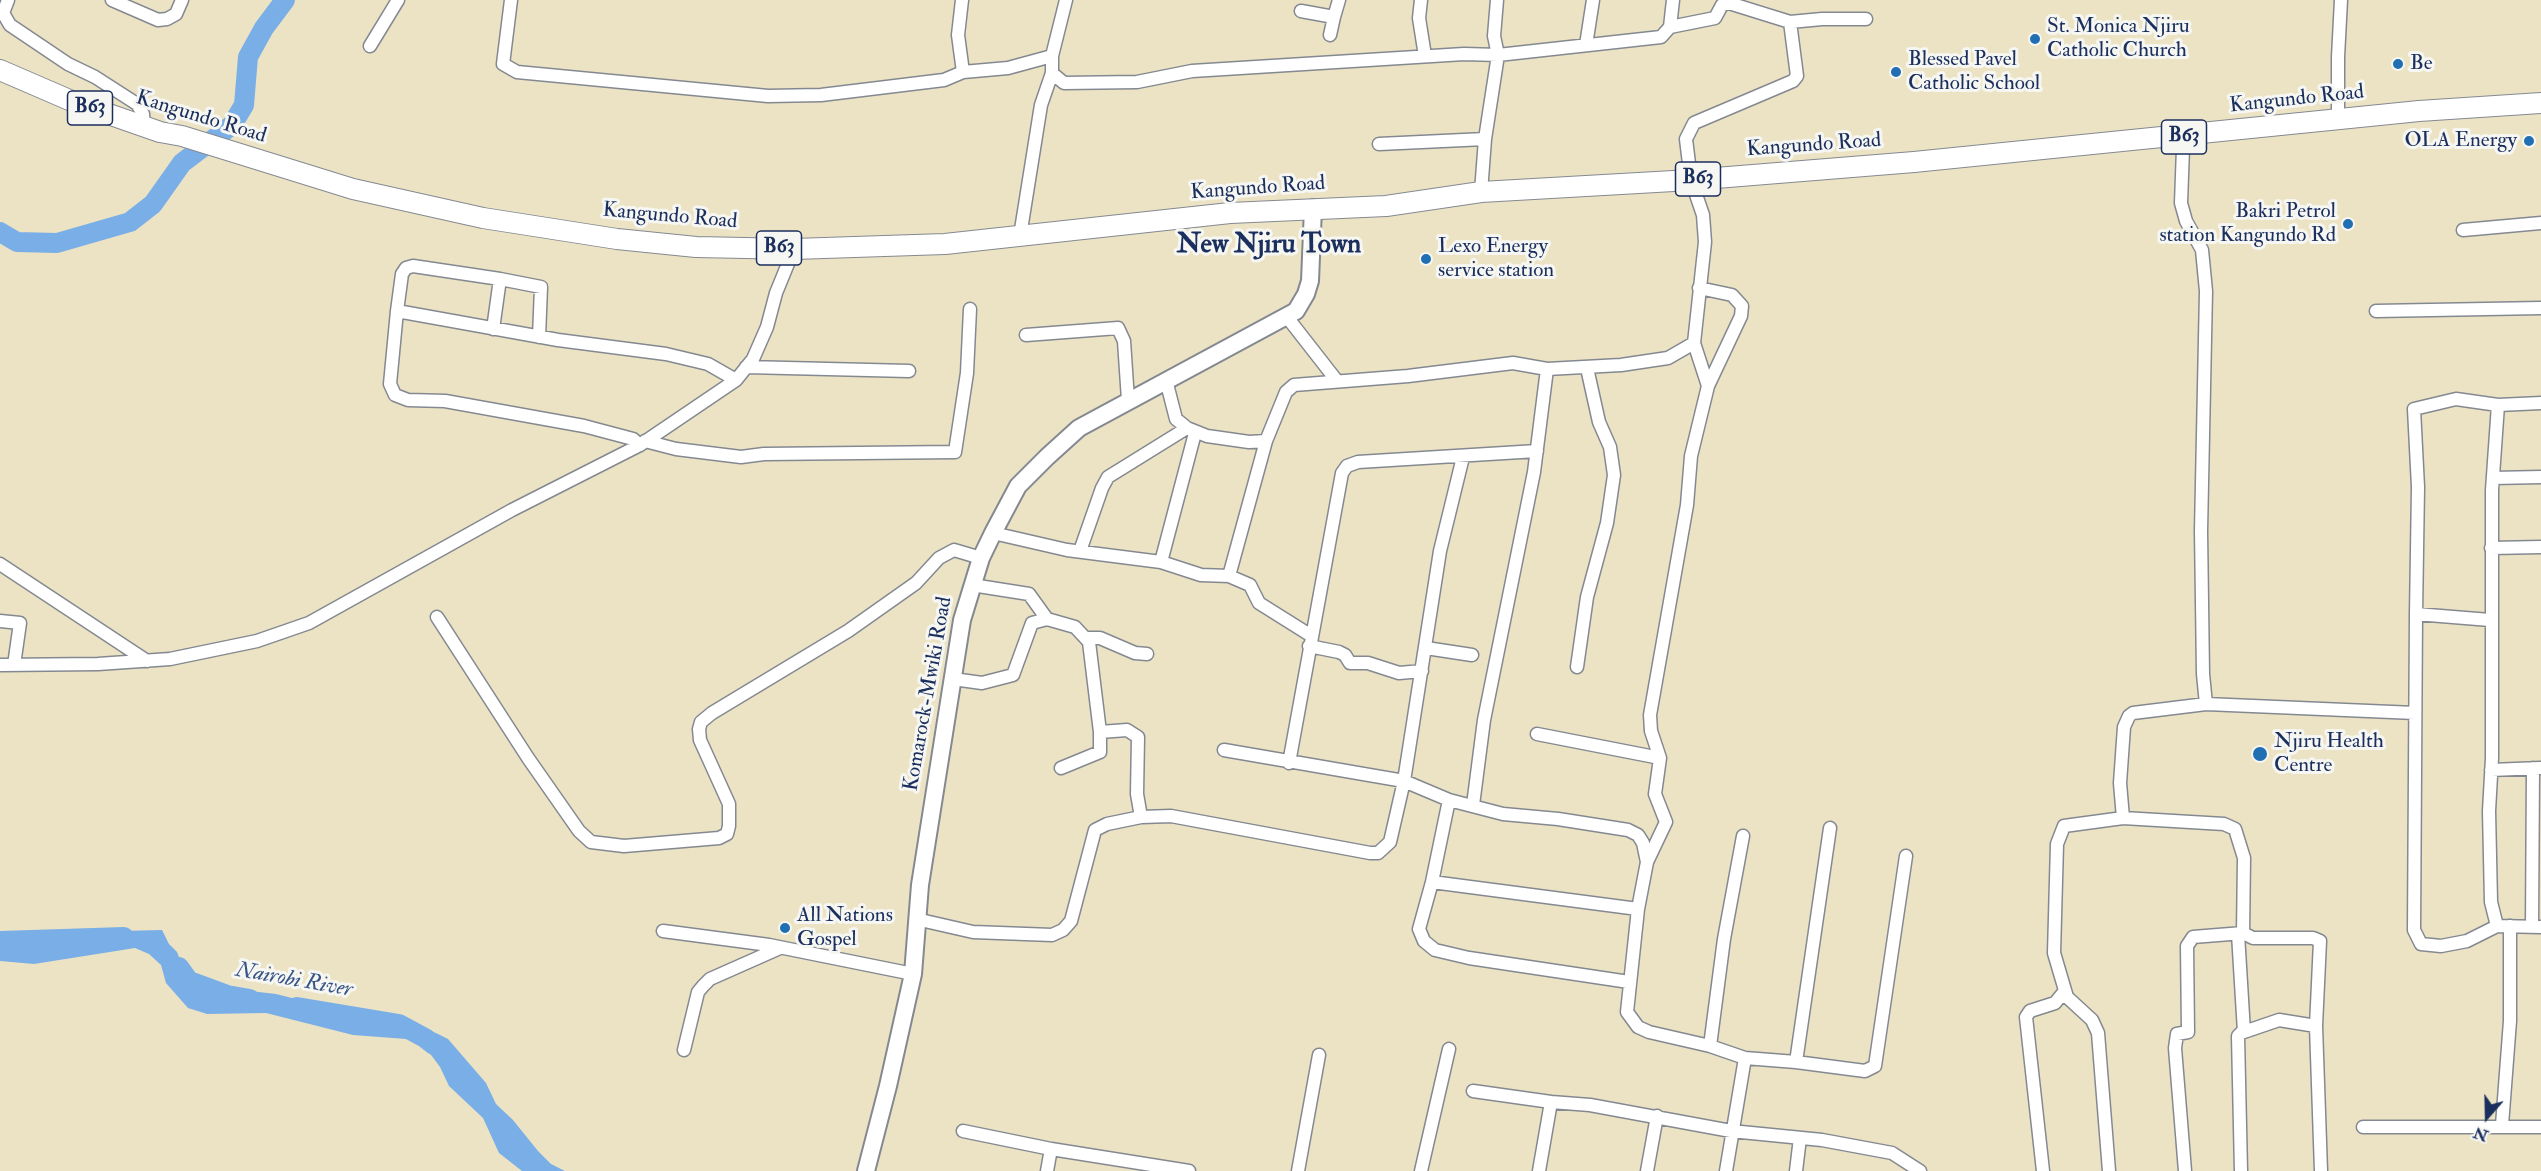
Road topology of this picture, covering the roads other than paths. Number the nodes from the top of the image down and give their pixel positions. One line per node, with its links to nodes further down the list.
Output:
1 (8, 0): 31 (street)
2 (112, 0): 3 (street)
3 (182, 0)
4 (398, 0): 22 (street)
5 (511, 0): 27 (street)
6 (962, 0): 27 (street)
7 (1066, 0): 24 (street)
8 (1339, 0): 16 (street)
9 (1420, 0): 25 (street)
10 (1497, 0): 23 (street)
11 (1593, 0): 21 (street)
12 (1673, 0): 19 (street)
13 (2342, 0): 30 (street)
14 (1756, 5): 18 (street); 19 (street)
15 (1301, 11): 16 (street)
16 (1334, 17): 20 (street)
17 (1866, 19): 18 (street)
18 (1790, 22): 35 (street)
19 (1670, 27): 21 (street)
20 (1330, 35)
21 (1586, 45): 23 (street)
22 (370, 46)
23 (1498, 55): 25 (street); 33 (street)
24 (1052, 56): 27 (street); 28 (street)
25 (1425, 57): 28 (street)
26 (0, 70): 31 (highway, Kangundo Road / B63)
27 (963, 72)
28 (1052, 73): 40 (street)
29 (2541, 103): 30 (highway, Kangundo Road / B63)
30 (2338, 119): 32 (highway, Kangundo Road / B63)
31 (144, 127): 41 (highway, Kangundo Road / B63)
32 (2180, 137): 35 (highway, Kangundo Road / B63); 96 (street)
33 (1485, 139): 34 (street); 36 (street)
34 (1379, 144)
35 (1691, 180): 36 (highway, Kangundo Road / B63); 43 (street)
36 (1481, 192): 37 (highway, Kangundo Road / B63)
37 (1313, 208): 40 (highway, Kangundo Road / B63); 48 (main road, Komarock-Mwiki Road)
38 (2541, 223): 39 (street)
39 (2463, 230)
40 (1020, 236): 41 (highway, Kangundo Road / B63)
41 (794, 249): 53 (street)
42 (500, 279): 46 (street); 49 (street); 51 (street)
43 (1699, 288): 52 (street); 60 (street)
44 (2541, 308): 47 (street)
45 (970, 309): 66 (street)
46 (397, 311): 49 (street); 66 (street)
47 (2376, 311)
48 (1287, 317): 58 (main road, Komarock-Mwiki Road); 59 (street)
49 (494, 329): 51 (street)
50 (1026, 335): 61 (street)
51 (539, 337): 57 (street)
52 (1694, 343): 54 (street); 60 (street)
53 (746, 367): 56 (street); 57 (street)
54 (1587, 368): 55 (street); 93 (street)
55 (1547, 369): 59 (street); 67 (street)
56 (909, 371)
57 (736, 380): 66 (street)
58 (1166, 380): 61 (main road, Komarock-Mwiki Road); 64 (street)
59 (1337, 381): 65 (street)
60 (1708, 386): 101 (street)
61 (1128, 400): 71 (main road, Komarock-Mwiki Road)
62 (2541, 404): 63 (street)
63 (2498, 405): 70 (street); 80 (street)
64 (1191, 430): 65 (street); 74 (street); 76 (street)
65 (1266, 441): 78 (street)
66 (643, 443): 90 (street)
67 (1537, 451): 68 (street); 108 (street)
68 (1463, 457): 86 (street); 87 (street)
69 (2541, 477): 70 (street)
70 (2493, 478): 73 (street)
71 (993, 533): 74 (street); 75 (main road, Komarock-Mwiki Road)
72 (2541, 547): 73 (street)
73 (2491, 548): 83 (street)
74 (1080, 551): 76 (street)
75 (981, 558): 79 (main road, Komarock-Mwiki Road); 81 (street)
76 (1161, 562): 78 (street)
77 (0, 564): 90 (street)
78 (1229, 576): 86 (street)
79 (972, 585): 82 (street); 95 (main road, Komarock-Mwiki Road)
80 (2416, 614): 83 (street); 97 (street)
81 (437, 617)
82 (1047, 619): 85 (street); 95 (street)
83 (2490, 620): 105 (street)
84 (0, 621): 92 (street)
85 (1087, 638): 88 (street); 98 (street)
86 (1310, 640): 94 (street); 102 (street)
87 (1426, 648): 89 (street); 94 (street)
88 (1147, 654)
89 (1472, 655)
90 (147, 661): 92 (street)
91 (0, 665): 92 (street)
92 (14, 665)
93 (1576, 667)
94 (1422, 671): 106 (street)
95 (953, 680): 117 (main road, Komarock-Mwiki Road)
96 (2206, 704): 97 (street); 110 (street)
97 (2415, 713): 118 (street)
98 (1100, 732): 103 (street); 109 (street)
99 (1537, 734): 101 (street)
100 (1224, 750): 102 (street)
101 (1660, 758): 114 (street)
102 (1288, 763): 106 (street)
103 (1061, 768)
104 (2537, 768): 105 (street); 120 (street)
105 (2491, 770): 118 (street)
106 (1404, 781): 107 (street); 109 (street)
107 (1449, 800): 108 (street); 115 (street)
108 (1473, 805): 114 (street)
109 (1142, 817): 117 (street)
110 (2123, 818): 122 (street); 126 (street)
111 (1830, 828): 134 (street)
112 (1743, 836): 129 (street)
113 (1906, 856): 134 (street)
114 (1647, 862): 116 (street)
115 (1432, 882): 116 (street); 125 (street)
116 (1638, 909): 125 (street)
117 (916, 919): 124 (main road, Komarock-Mwiki Road)
118 (2497, 926): 119 (street)
119 (2510, 926): 120 (street); 138 (street)
120 (2537, 927)
121 (663, 931): 123 (street)
122 (2241, 933): 127 (street); 128 (street); 157 (street)
123 (782, 948): 124 (street); 131 (street)
124 (913, 974): 146 (main road, Komarock-Mwiki Road)
125 (1629, 982): 129 (street)
126 (2064, 992): 155 (street); 156 (street)
127 (2316, 1026): 128 (street); 159 (street)
128 (2244, 1032): 158 (street)
129 (1710, 1046): 133 (street)
130 (1449, 1049): 150 (street)
131 (684, 1050)
132 (1319, 1056): 149 (street)
133 (1745, 1058): 134 (street); 142 (street)
134 (1796, 1062)
135 (1473, 1090): 136 (street)
136 (1551, 1102): 137 (street); 151 (street)
137 (1657, 1116): 142 (street); 152 (street)
138 (2502, 1125): 139 (street); 140 (street)
139 (2363, 1127)
140 (2541, 1127)
141 (963, 1131): 144 (street)
142 (1731, 1131): 143 (street); 153 (street)
143 (1800, 1138): 145 (street); 154 (street)
144 (1051, 1149): 147 (street); 148 (street)
145 (1916, 1170)
146 (866, 1171)
147 (1047, 1171)
148 (1189, 1171)
149 (1298, 1171)
150 (1421, 1171)
151 (1539, 1171)
152 (1647, 1171)
153 (1726, 1171)
154 (1796, 1171)
155 (2043, 1171)
156 (2109, 1171)
157 (2185, 1171)
158 (2241, 1171)
159 (2321, 1171)

